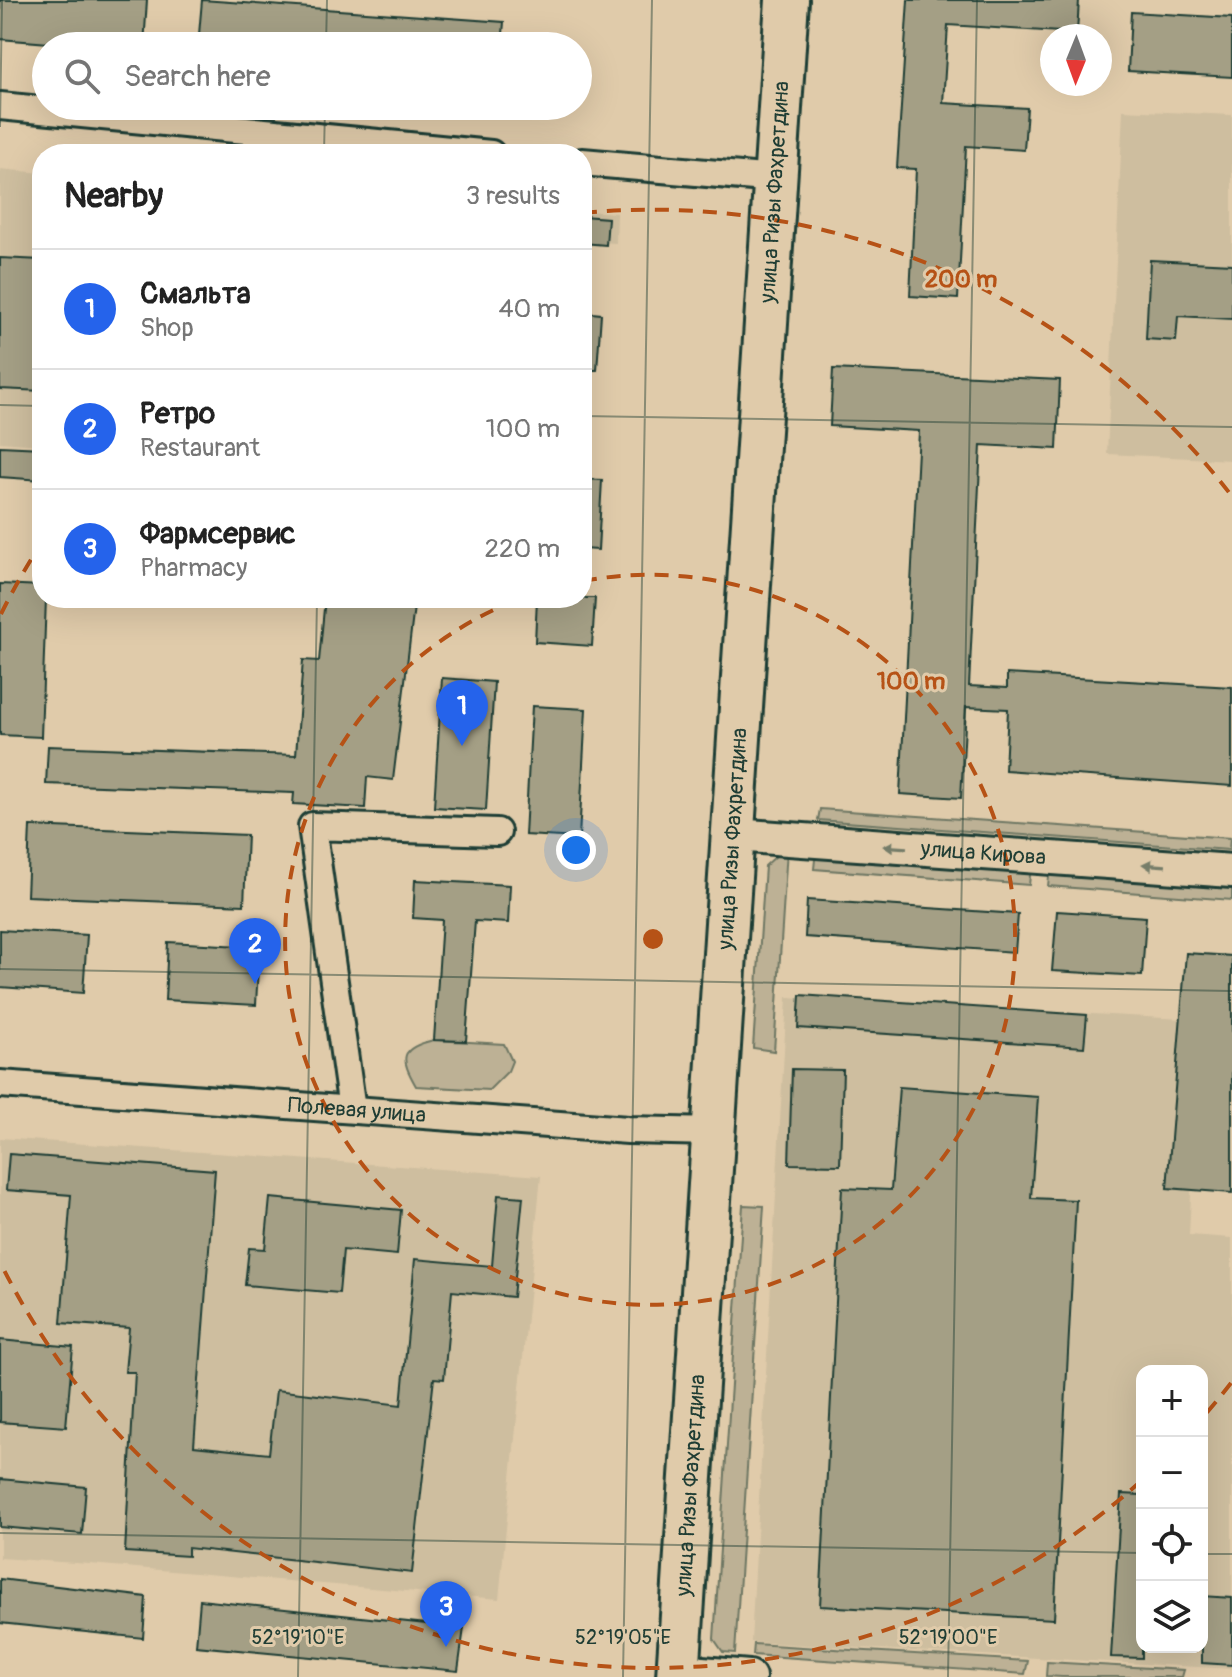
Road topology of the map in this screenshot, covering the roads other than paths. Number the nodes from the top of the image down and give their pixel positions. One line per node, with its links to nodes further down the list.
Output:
1 (787, 0): 7 (main road, улица Ризы Фахретдина)
2 (0, 106): 3 (street)
3 (32, 109)
4 (143, 120): 5 (street)
5 (389, 144)
6 (592, 163): 7 (street)
7 (775, 179): 9 (main road, улица Ризы Фахретдина)
8 (497, 832): 12 (street)
9 (734, 835): 10 (street, улица Кирова, one-way to 9); 13 (main road, улица Ризы Фахретдина)
10 (1232, 871)
11 (0, 1084): 12 (street, Полевая улица)
12 (350, 1109): 13 (street, Полевая улица)
13 (715, 1132): 14 (main road, улица Ризы Фахретдина)
14 (678, 1674): 15 (street)
15 (749, 1677)

